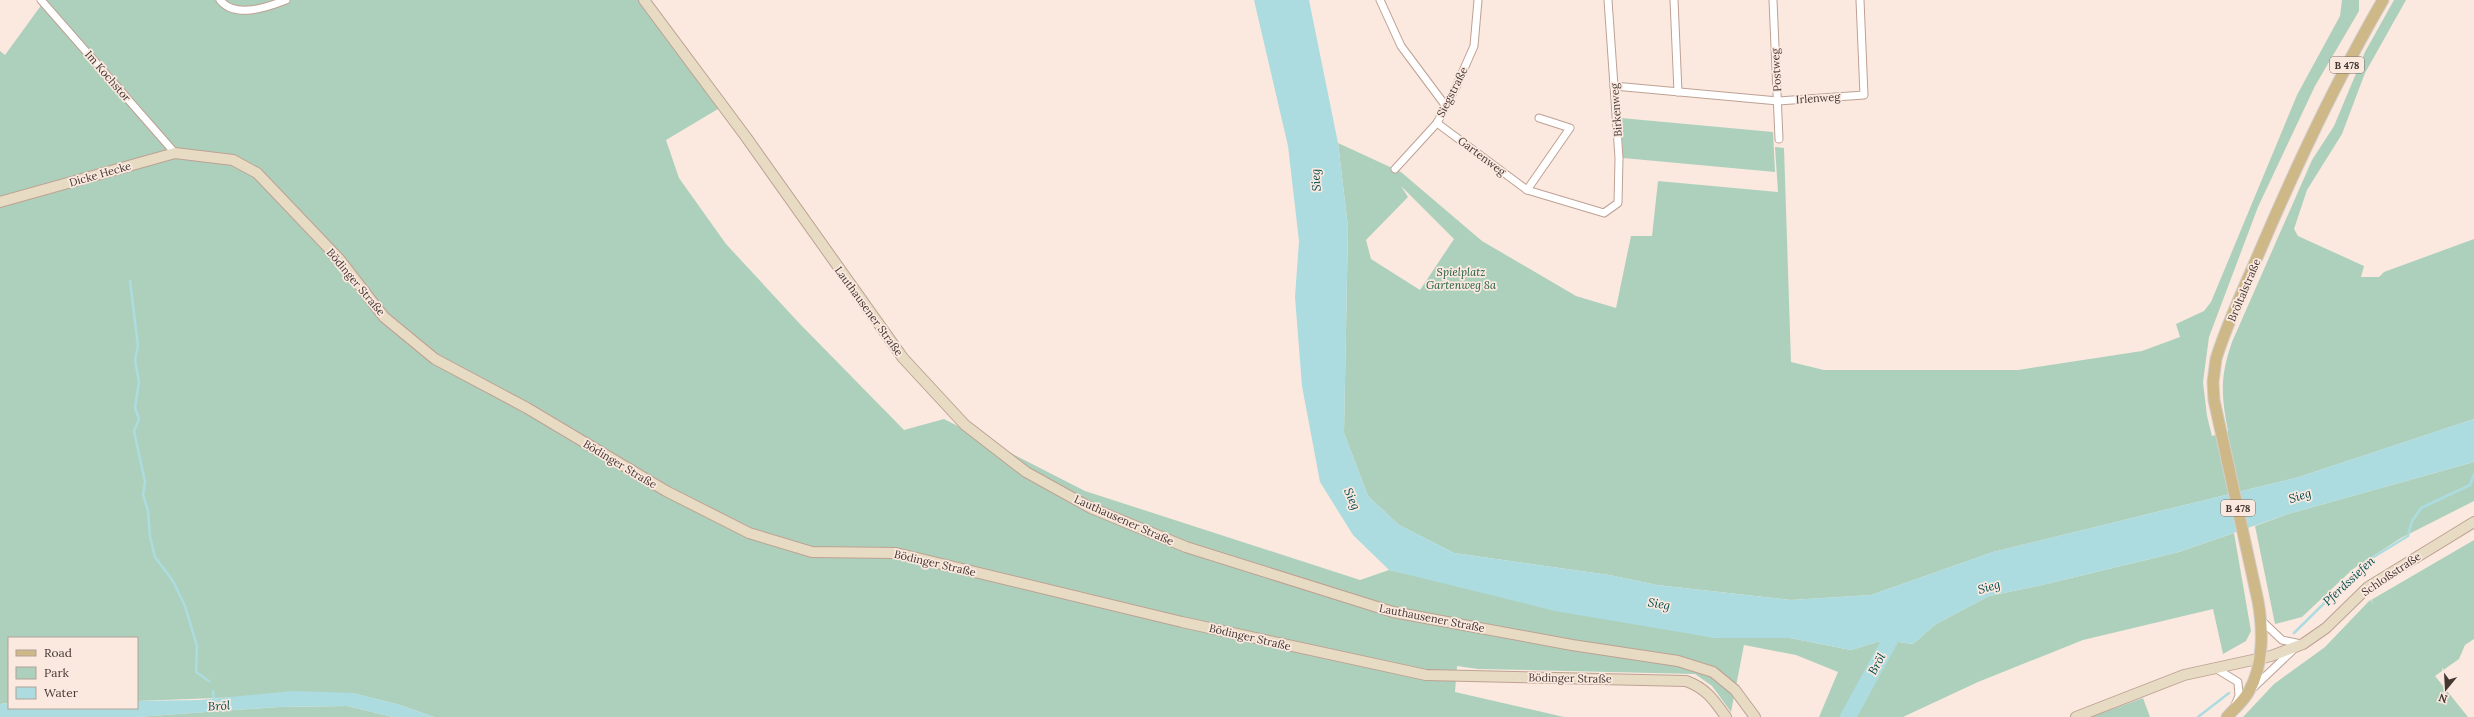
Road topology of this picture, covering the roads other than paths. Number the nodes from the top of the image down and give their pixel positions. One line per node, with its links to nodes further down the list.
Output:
1 (41, 0): 19 (street, Im Kochstor)
2 (220, 0): 3 (street)
3 (286, 0)
4 (644, 0): 33 (street, Lauthausener Straße)
5 (1380, 0): 15 (street)
6 (1478, 0): 15 (street, Siegstraße)
7 (1608, 0): 12 (street, Birkenweg)
8 (1772, 0): 14 (street, Postweg)
9 (1860, 0): 14 (street, Irlenweg)
10 (2383, 0): 26 (main road, Bröltalstraße / B 478)
11 (1674, 4): 13 (street)
12 (1614, 86): 13 (street, Irlenweg); 24 (street, Birkenweg)
13 (1678, 92): 14 (street, Irlenweg)
14 (1778, 101): 18 (street, Postweg)
15 (1445, 105): 17 (street, Siegstraße)
16 (1539, 118): 22 (street)
17 (1437, 123): 21 (street, Siegstraße); 22 (street, Gartenweg)
18 (1778, 139)
19 (174, 153): 20 (street, Dicke Hecke); 23 (street, Dicke Hecke)
20 (201, 156): 32 (street, Bödinger Straße)
21 (1395, 169)
22 (1527, 190): 24 (street, Gartenweg)
23 (0, 202)
24 (1604, 213)
25 (2474, 522): 27 (street, Schloßstraße)
26 (2261, 621): 27 (street); 28 (main road, B 478)
27 (2300, 646): 28 (street, Schloßstraße); 30 (street, Schloßstraße)
28 (2259, 658): 29 (street); 30 (main road, B 478)
29 (2215, 668): 31 (street); 34 (street)
30 (2250, 691): 31 (main road, B 478)
31 (2230, 713)
32 (1726, 717)
33 (1755, 717)
34 (2076, 717)

